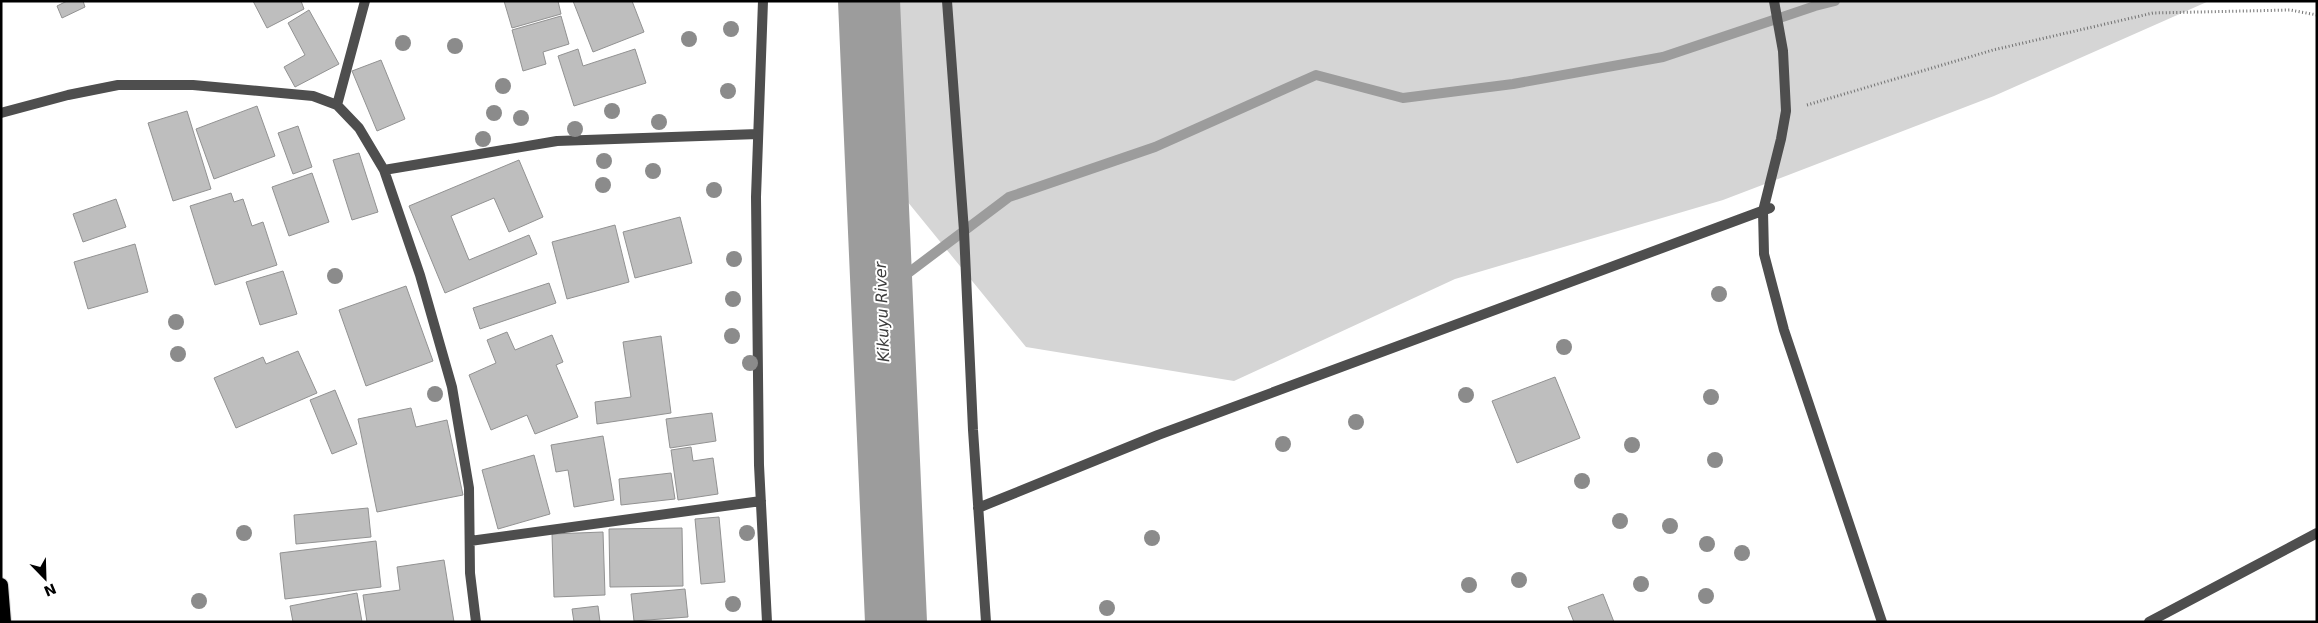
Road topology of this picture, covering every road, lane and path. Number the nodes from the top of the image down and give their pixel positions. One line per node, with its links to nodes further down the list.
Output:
1 (365, 1): 6 (street)
2 (763, 1): 9 (street)
3 (946, 1): 13 (street)
4 (1774, 1): 7 (street)
5 (2317, 15): 7 (path)
6 (337, 105): 8 (street); 10 (street)
7 (1786, 111): 11 (street)
8 (1, 113)
9 (758, 134): 10 (street); 12 (street)
10 (384, 170): 15 (street)
11 (1766, 209): 13 (street); 21 (street)
12 (760, 501): 15 (street); 19 (street)
13 (978, 508): 20 (street)
14 (2317, 533): 22 (street)
15 (470, 541): 18 (street)
16 (1, 585): 17 (highway)
17 (4, 622)
18 (476, 622)
19 (767, 622)
20 (986, 622)
21 (1882, 622)
22 (2149, 622)

